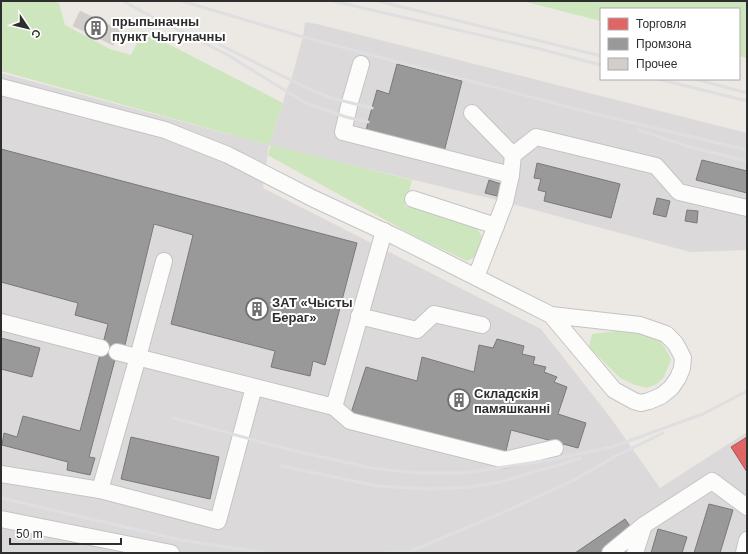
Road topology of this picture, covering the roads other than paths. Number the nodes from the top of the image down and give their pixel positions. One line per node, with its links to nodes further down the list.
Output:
1 (361, 64): 5 (lane)
2 (1, 87): 9 (lane)
3 (472, 113): 4 (lane)
4 (513, 155): 5 (lane); 7 (lane)
5 (511, 175): 8 (lane)
6 (413, 199): 8 (lane)
7 (747, 208)
8 (496, 226): 11 (lane)
9 (384, 231): 11 (lane); 13 (lane)
10 (164, 261): 16 (lane)
11 (476, 277): 12 (lane)
12 (551, 315): 12 (lane)
13 (360, 316): 15 (lane); 18 (lane)
14 (1, 322): 16 (lane)
15 (482, 325)
16 (138, 357): 17 (lane); 21 (lane)
17 (254, 387): 18 (lane); 21 (lane)
18 (334, 407): 19 (lane)
19 (555, 448)
20 (1, 474): 21 (lane)
21 (100, 490)
22 (747, 507): 24 (lane)
23 (1, 519): 26 (lane)
24 (644, 525): 27 (lane); 28 (lane)
25 (747, 540): 29 (lane)
26 (171, 553)
27 (610, 553)
28 (635, 553)
29 (744, 553)

